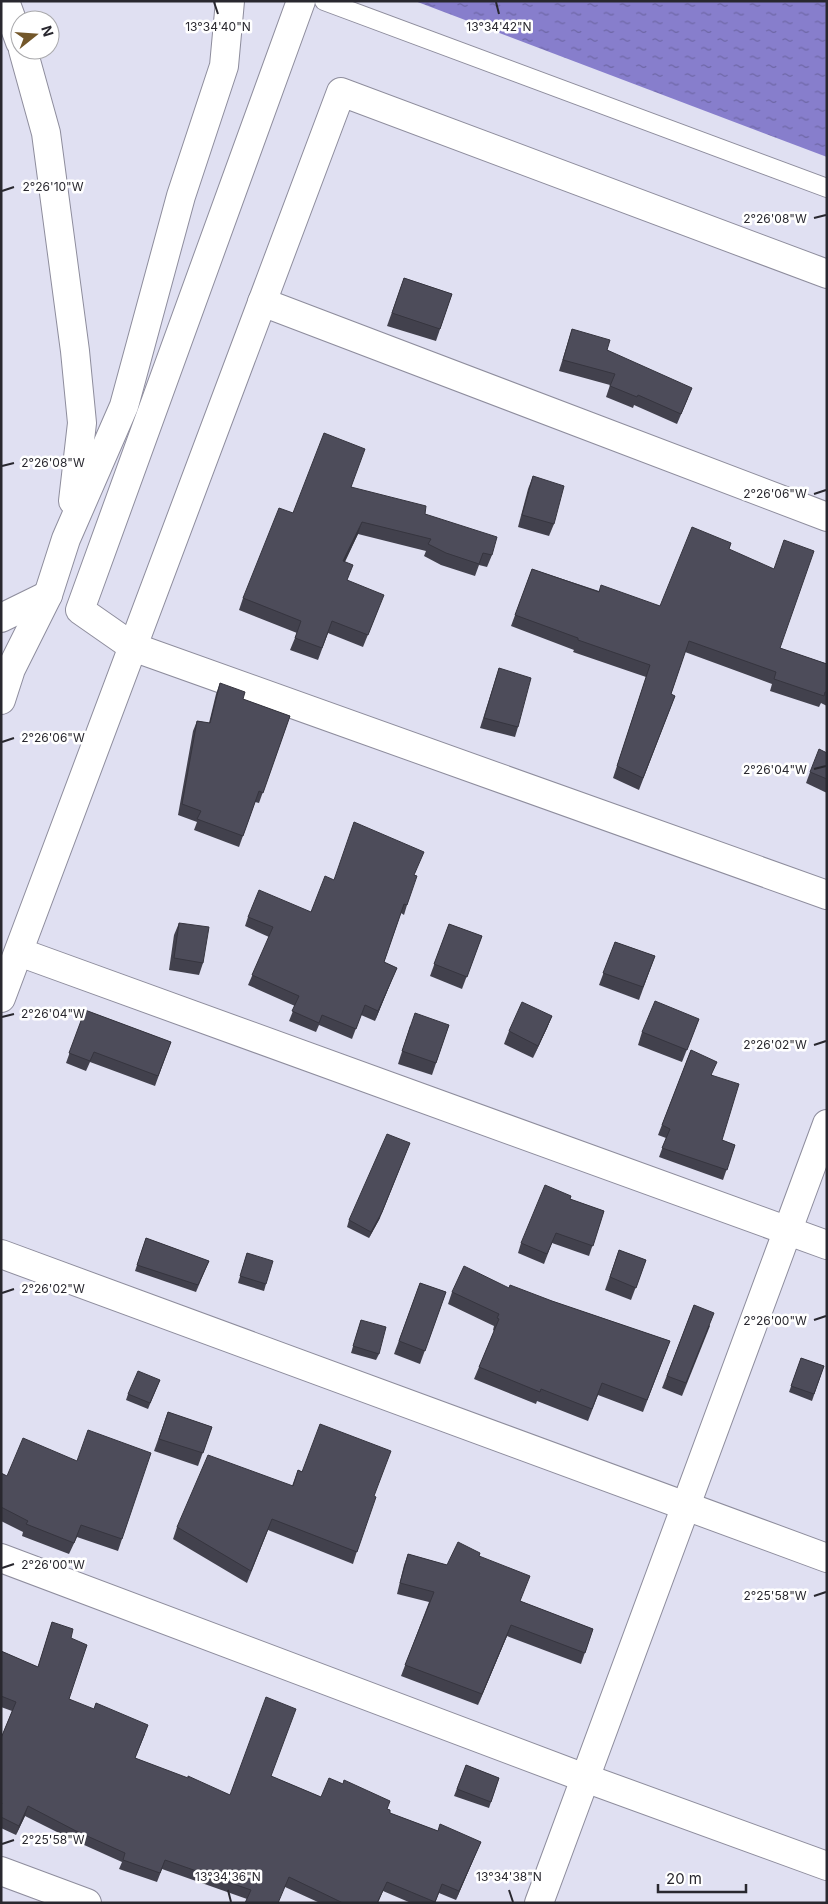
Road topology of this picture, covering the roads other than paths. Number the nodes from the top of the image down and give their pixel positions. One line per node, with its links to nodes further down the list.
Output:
1 (5, 1): 5 (street)
2 (230, 1): 11 (street)
3 (300, 1): 14 (street)
4 (324, 1): 7 (lane)
5 (10, 15)
6 (26, 60): 11 (street)
7 (827, 188)
8 (827, 274): 9 (street)
9 (262, 302): 10 (street); 14 (street)
10 (827, 517)
11 (66, 539): 12 (street)
12 (48, 594): 13 (street); 15 (street)
13 (1, 618)
14 (133, 647): 16 (street); 17 (street)
15 (1, 700)
16 (827, 895)
17 (19, 952): 18 (street); 20 (street)
18 (1, 998)
19 (827, 1124): 20 (street)
20 (787, 1230): 21 (street); 23 (street)
21 (827, 1245)
22 (1, 1254): 23 (street)
23 (686, 1506): 25 (street); 26 (street)
24 (1, 1558): 26 (street)
25 (827, 1558)
26 (585, 1778): 27 (street); 30 (street)
27 (827, 1866)
28 (1, 1871): 29 (street)
29 (87, 1903)
30 (538, 1903)

